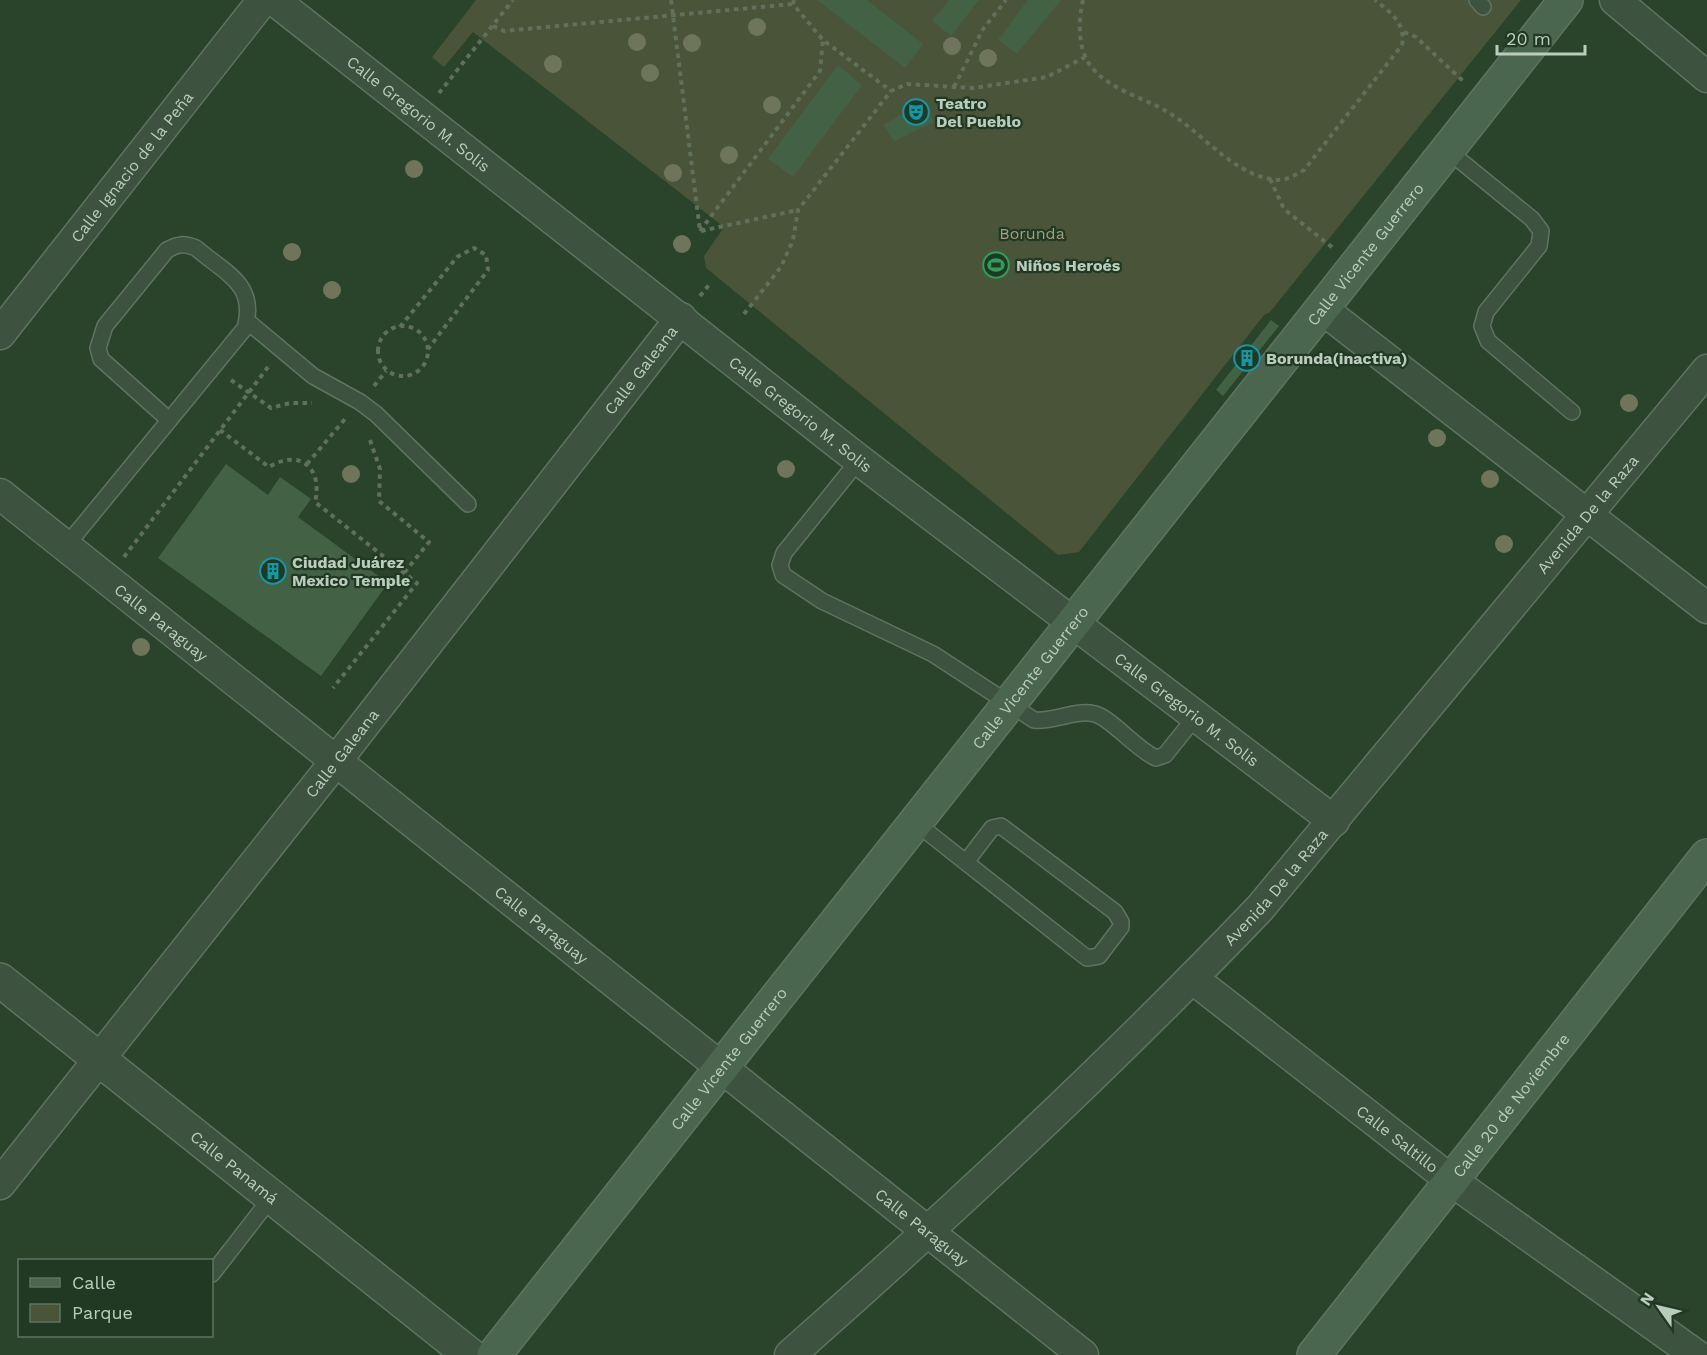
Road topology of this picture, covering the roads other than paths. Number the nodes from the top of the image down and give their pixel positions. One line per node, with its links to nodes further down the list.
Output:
1 (264, 0): 10 (street, Calle Ignacio de la Peña)
2 (274, 0): 8 (street, Calle Gregorio M. Solis)
3 (1566, 0): 6 (main road, Calle Vicente Guerrero)
4 (1615, 0): 5 (street)
5 (1707, 77)
6 (1447, 150): 7 (main road, Calle Vicente Guerrero); 12 (lane)
7 (1321, 308): 17 (street); 20 (main road, Calle Vicente Guerrero)
8 (681, 318): 14 (street, Calle Gregorio M. Solis); 23 (street, Calle Galeana)
9 (247, 321): 13 (lane); 13 (lane); 16 (lane)
10 (0, 334)
11 (1707, 370): 17 (street, Avenida De la Raza)
12 (1572, 412)
13 (169, 420): 18 (lane)
14 (859, 460): 20 (street, Calle Gregorio M. Solis); 21 (lane)
15 (0, 494): 18 (street, Calle Paraguay)
16 (468, 504)
17 (1588, 515): 19 (street); 24 (street, Avenida De la Raza)
18 (66, 546): 23 (street, Calle Paraguay)
19 (1707, 608)
20 (1074, 622): 21 (main road, Calle Vicente Guerrero); 22 (street, Calle Gregorio M. Solis)
21 (1010, 703): 22 (lane); 25 (main road, Calle Vicente Guerrero)
22 (1197, 715): 24 (street, Calle Gregorio M. Solis)
23 (336, 762): 30 (street, Calle Galeana); 31 (street, Calle Paraguay)
24 (1334, 821): 28 (street, Avenida De la Raza)
25 (916, 823): 27 (lane); 31 (main road, Calle Vicente Guerrero)
26 (1707, 856): 32 (main road, Calle 20 de Noviembre)
27 (966, 862): 27 (lane)
28 (1192, 978): 32 (street, Calle Saltillo); 35 (street, Avenida De la Raza)
29 (0, 980): 30 (street, Calle Panamá)
30 (99, 1060): 33 (street, Calle Galeana); 34 (street, Calle Panamá)
31 (721, 1066): 35 (street, Calle Paraguay); 38 (main road, Calle Vicente Guerrero)
32 (1452, 1181): 41 (main road, Calle 20 de Noviembre); 42 (street, Calle Saltillo)
33 (0, 1184)
34 (271, 1198): 36 (lane); 37 (street, Calle Panamá)
35 (929, 1232): 39 (street, Avenida De la Raza); 40 (street, Calle Paraguay)
36 (213, 1273)
37 (470, 1355)
38 (494, 1355)
39 (790, 1355)
40 (1083, 1355)
41 (1314, 1355)
42 (1696, 1355)

